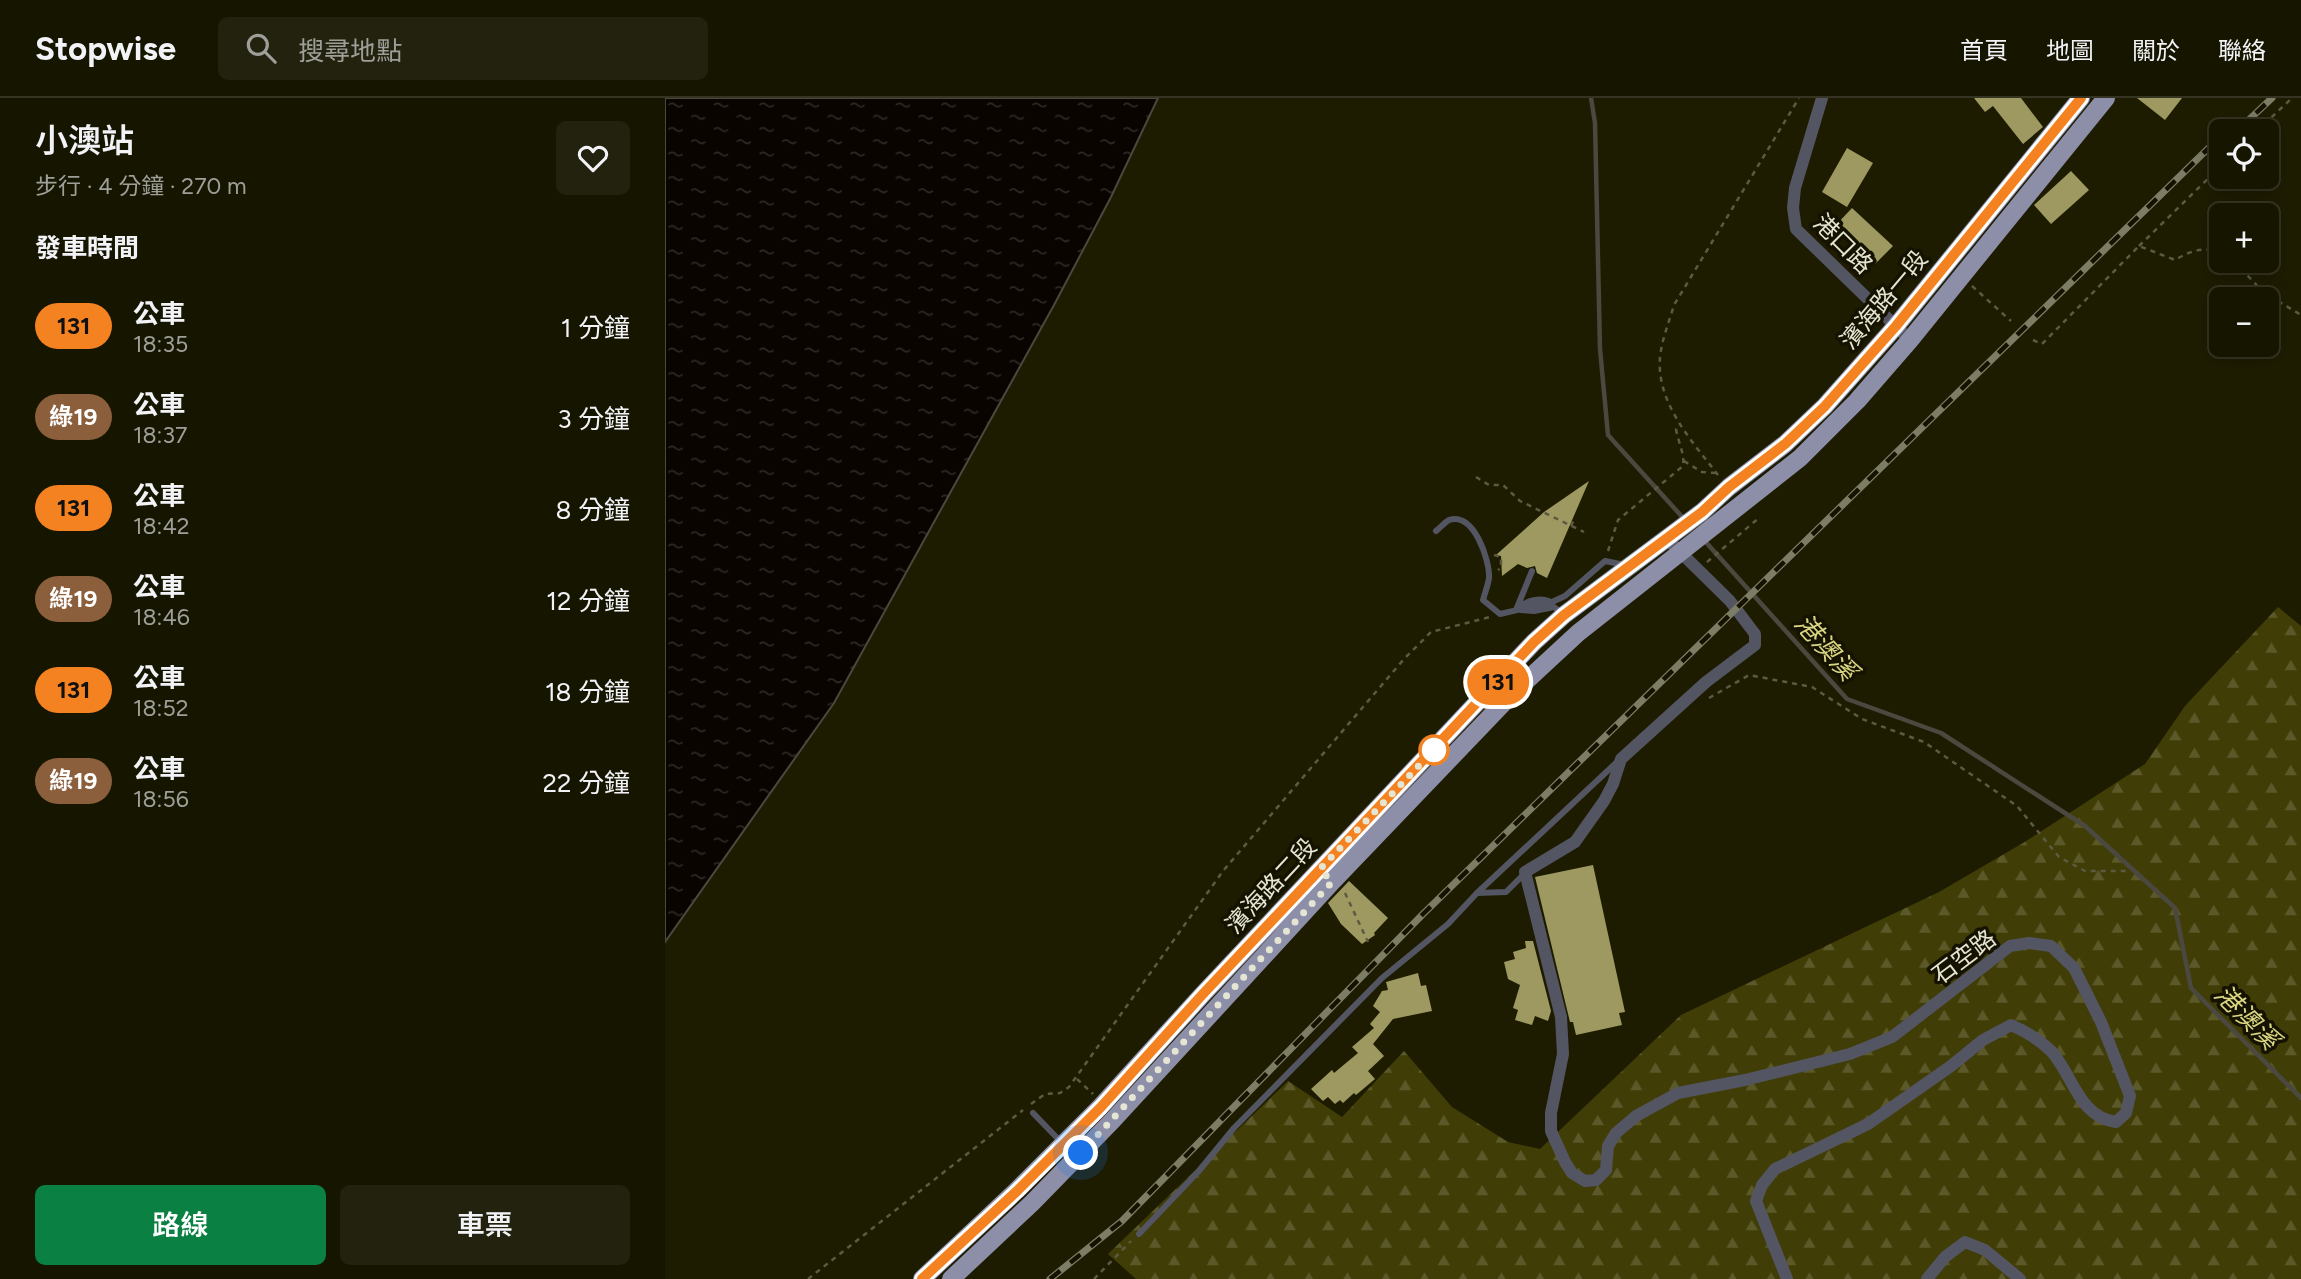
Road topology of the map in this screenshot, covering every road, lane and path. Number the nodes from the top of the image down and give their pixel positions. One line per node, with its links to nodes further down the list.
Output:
1 (1799, 98): 19 (path)
2 (1822, 98): 16 (street, 港口路)
3 (2081, 98): 8 (main road, 濱海路一段)
4 (2292, 98): 6 (path)
5 (2103, 99): 9 (main road, 濱海路一段)
6 (2270, 119)
7 (2209, 178): 10 (path)
8 (2010, 184): 9 (main road); 16 (main road, 濱海路一段)
9 (2026, 197): 13 (main road, 濱海路一段)
10 (2139, 246): 11 (path); 18 (path)
11 (2209, 250)
12 (2245, 273): 14 (path)
13 (1961, 275): 15 (path); 17 (main road, 濱海路一段)
14 (2301, 315)
15 (2011, 321)
16 (1896, 326): 17 (street, 港口路); 29 (main road, 濱海路一段)
17 (1910, 340): 30 (main road, 濱海路一段)
18 (2033, 340)
19 (1680, 424): 20 (path); 21 (path)
20 (1684, 461): 21 (path); 31 (path)
21 (1717, 474): 23 (path)
22 (1476, 477): 26 (path)
23 (1721, 480)
24 (1575, 517): 26 (path)
25 (1760, 517): 32 (path)
26 (1571, 526): 28 (path)
27 (1436, 531): 36 (lane)
28 (1584, 532)
29 (1666, 538): 30 (street); 33 (main road, 濱海路二段)
30 (1680, 552): 39 (main road, 濱海路二段); 41 (street)
31 (1605, 561): 33 (lane); 35 (lane)
32 (1704, 564)
33 (1631, 566): 37 (main road, 濱海路二段)
34 (1532, 571): 35 (lane)
35 (1516, 610): 36 (lane); 37 (lane)
36 (1500, 614): 51 (path)
37 (1564, 615): 38 (main road, 濱海路二段)
38 (1498, 681): 39 (main road); 42 (main road, 濱海路二段)
39 (1513, 694): 43 (main road, 濱海路二段)
40 (1705, 700): 44 (path)
41 (1621, 759): 45 (street); 47 (lane)
42 (1385, 802): 43 (main road); 46 (main road, 濱海路二段)
43 (1401, 812): 46 (main road, 濱海路二段)
44 (2128, 871)
45 (1525, 872): 47 (lane); 60 (street, 石空路)
46 (1331, 879): 48 (path); 49 (main road, 濱海路二段); 50 (main road, 濱海路二段)
47 (1477, 892): 55 (lane)
48 (1368, 942)
49 (1202, 995): 50 (main road); 52 (main road, 濱海路二段)
50 (1216, 1009): 52 (main road, 濱海路二段)
51 (1076, 1079): 52 (path); 56 (path)
52 (1103, 1107): 54 (main road, 濱海路二段); 58 (main road, 濱海路二段)
53 (1033, 1113): 54 (lane)
54 (1063, 1144): 57 (main road, 濱海路二段)
55 (1139, 1234): 59 (path)
56 (808, 1279)
57 (922, 1279)
58 (951, 1279)
59 (1094, 1279)
60 (1787, 1279)
61 (1927, 1279): 62 (street)
62 (2020, 1279)

